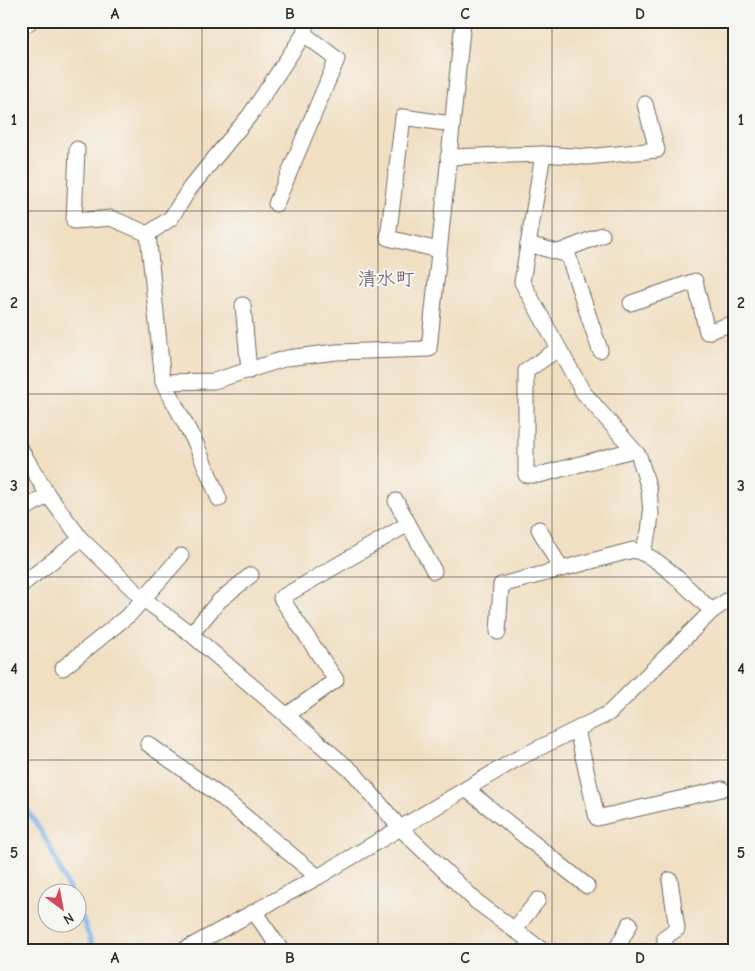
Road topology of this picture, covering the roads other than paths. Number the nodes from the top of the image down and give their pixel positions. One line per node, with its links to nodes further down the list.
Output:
1 (28, 21): 3 (street)
2 (463, 21): 6 (street)
3 (21, 23)
4 (305, 28): 10 (street); 11 (street)
5 (645, 104): 8 (street)
6 (451, 124): 9 (street); 14 (street)
7 (77, 149): 11 (street)
8 (543, 154): 9 (street); 13 (street)
9 (448, 157): 14 (street)
10 (276, 204)
11 (148, 234): 22 (street)
12 (602, 235): 15 (street)
13 (528, 244): 15 (street); 19 (street)
14 (439, 250): 21 (street)
15 (559, 252): 20 (street)
16 (630, 303): 18 (street)
17 (243, 305): 21 (street)
18 (734, 322)
19 (558, 349): 24 (street); 24 (street)
20 (600, 350)
21 (249, 370): 22 (street)
22 (163, 382): 26 (street)
23 (21, 450): 25 (street)
24 (633, 450): 32 (street)
25 (48, 495): 28 (street); 31 (street)
26 (219, 499)
27 (396, 501): 29 (street)
28 (21, 511)
29 (408, 524): 35 (street); 44 (street)
30 (539, 529): 34 (street)
31 (81, 539): 37 (street); 39 (street)
32 (642, 552): 34 (street); 40 (street)
33 (181, 556): 39 (street)
34 (561, 569): 41 (street)
35 (434, 571)
36 (251, 575): 42 (street)
37 (21, 585)
38 (734, 596): 40 (street)
39 (142, 598): 42 (street); 43 (street)
40 (712, 611): 45 (street)
41 (498, 632)
42 (191, 634): 44 (street)
43 (63, 668)
44 (287, 715): 49 (street)
45 (577, 730): 47 (street); 48 (street)
46 (148, 744): 50 (street)
47 (466, 789): 49 (street); 52 (street)
48 (722, 789)
49 (400, 828): 50 (street); 56 (street)
50 (318, 877): 54 (street)
51 (670, 880): 61 (street)
52 (587, 886)
53 (538, 900): 56 (street)
54 (255, 912): 57 (street); 58 (street)
55 (630, 924): 60 (street)
56 (514, 930): 59 (street)
57 (184, 950)
58 (281, 950)
59 (542, 950)
60 (616, 950)
61 (665, 950)

